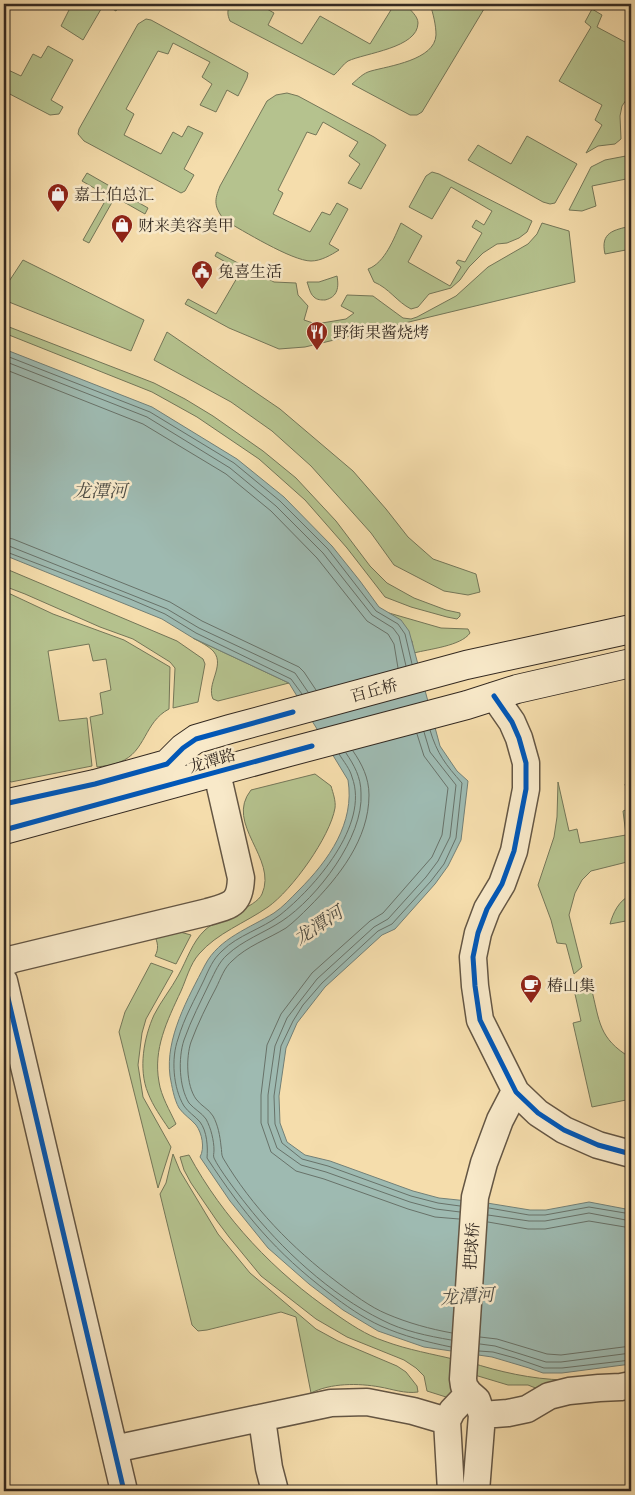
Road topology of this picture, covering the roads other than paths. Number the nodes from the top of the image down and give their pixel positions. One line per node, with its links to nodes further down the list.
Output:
1 (631, 629): 4 (main road, 百丘桥)
2 (631, 663): 3 (main road)
3 (494, 696): 5 (main road, 龙潭路); 10 (street)
4 (293, 712): 6 (main road, 龙潭路)
5 (216, 773): 7 (main road, 龙潭路); 8 (street)
6 (4, 804)
7 (4, 830)
8 (4, 962)
9 (4, 981): 16 (street)
10 (516, 1092): 11 (street); 13 (street, 把球桥)
11 (631, 1154)
12 (631, 1385): 13 (street)
13 (476, 1404): 15 (street); 20 (street, 把球桥)
14 (262, 1419): 15 (street); 16 (street); 18 (street)
15 (447, 1421): 19 (street)
16 (114, 1449): 17 (street)
17 (124, 1491)
18 (275, 1491)
19 (452, 1491)
20 (476, 1491)

